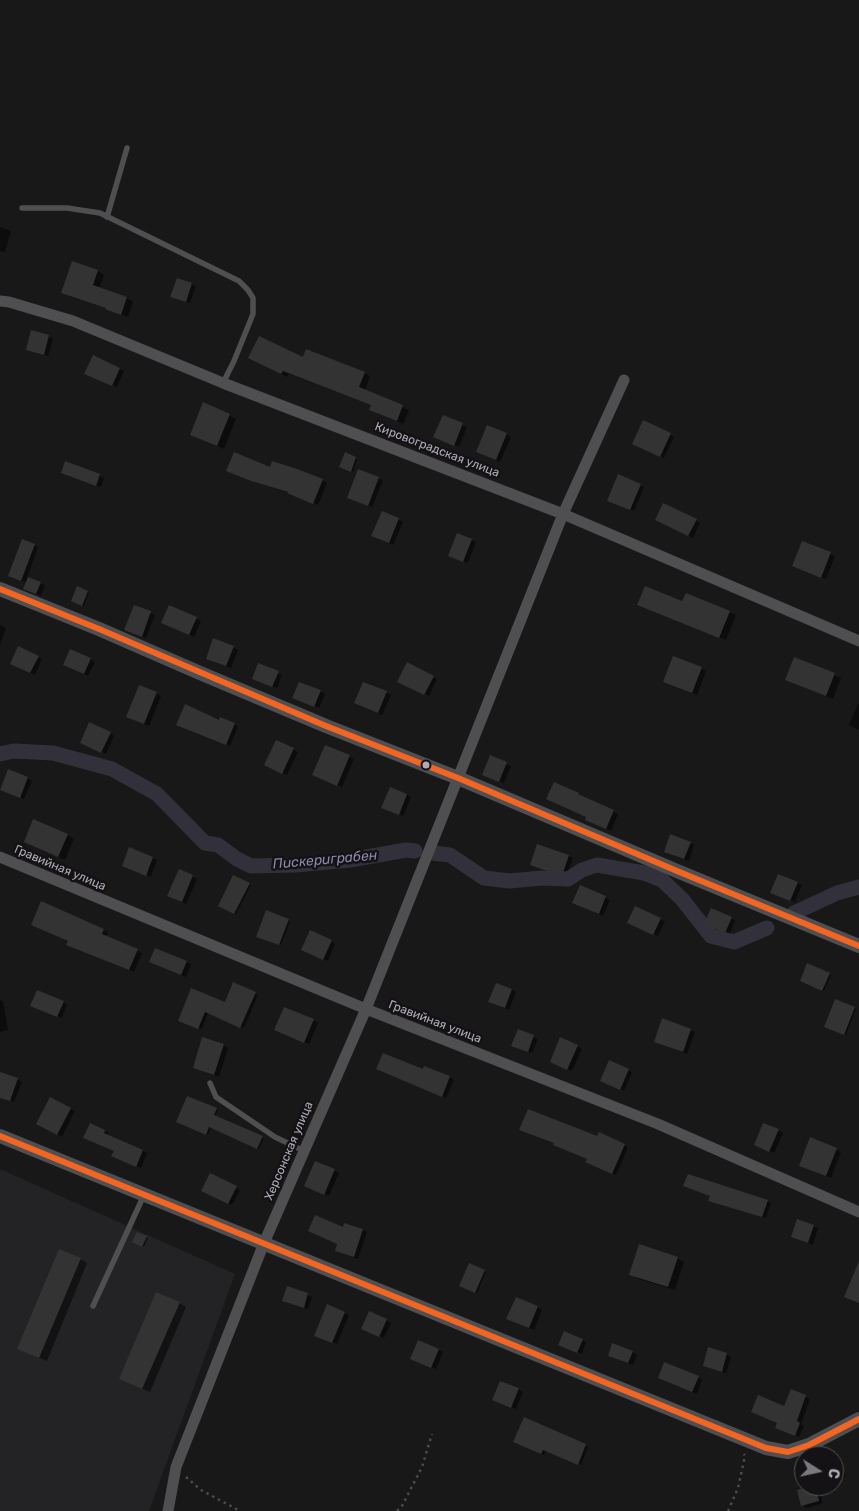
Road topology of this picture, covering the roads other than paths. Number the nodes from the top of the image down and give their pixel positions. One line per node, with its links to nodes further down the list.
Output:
1 (127, 148): 3 (lane)
2 (22, 208): 3 (lane)
3 (107, 217): 6 (lane)
4 (0, 301): 6 (street, Кировоградская улица)
5 (624, 380): 7 (street, Херсонская улица)
6 (223, 383): 7 (street, Кировоградская улица)
7 (563, 514): 9 (street, Кировоградская улица); 10 (street, Херсонская улица)
8 (0, 589): 10 (street)
9 (859, 641)
10 (458, 778): 12 (street); 13 (street, Херсонская улица)
11 (0, 858): 13 (street, Гравийная улица)
12 (859, 946)
13 (366, 1009): 16 (street, Херсонская улица); 18 (street, Гравийная улица)
14 (210, 1083): 16 (lane)
15 (0, 1136): 17 (street)
16 (304, 1151): 19 (street, Херсонская улица)
17 (144, 1195): 19 (street); 20 (lane)
18 (859, 1212)
19 (264, 1243): 21 (street); 22 (street, Херсонская улица)
20 (93, 1306)
21 (859, 1419)
22 (168, 1511)

